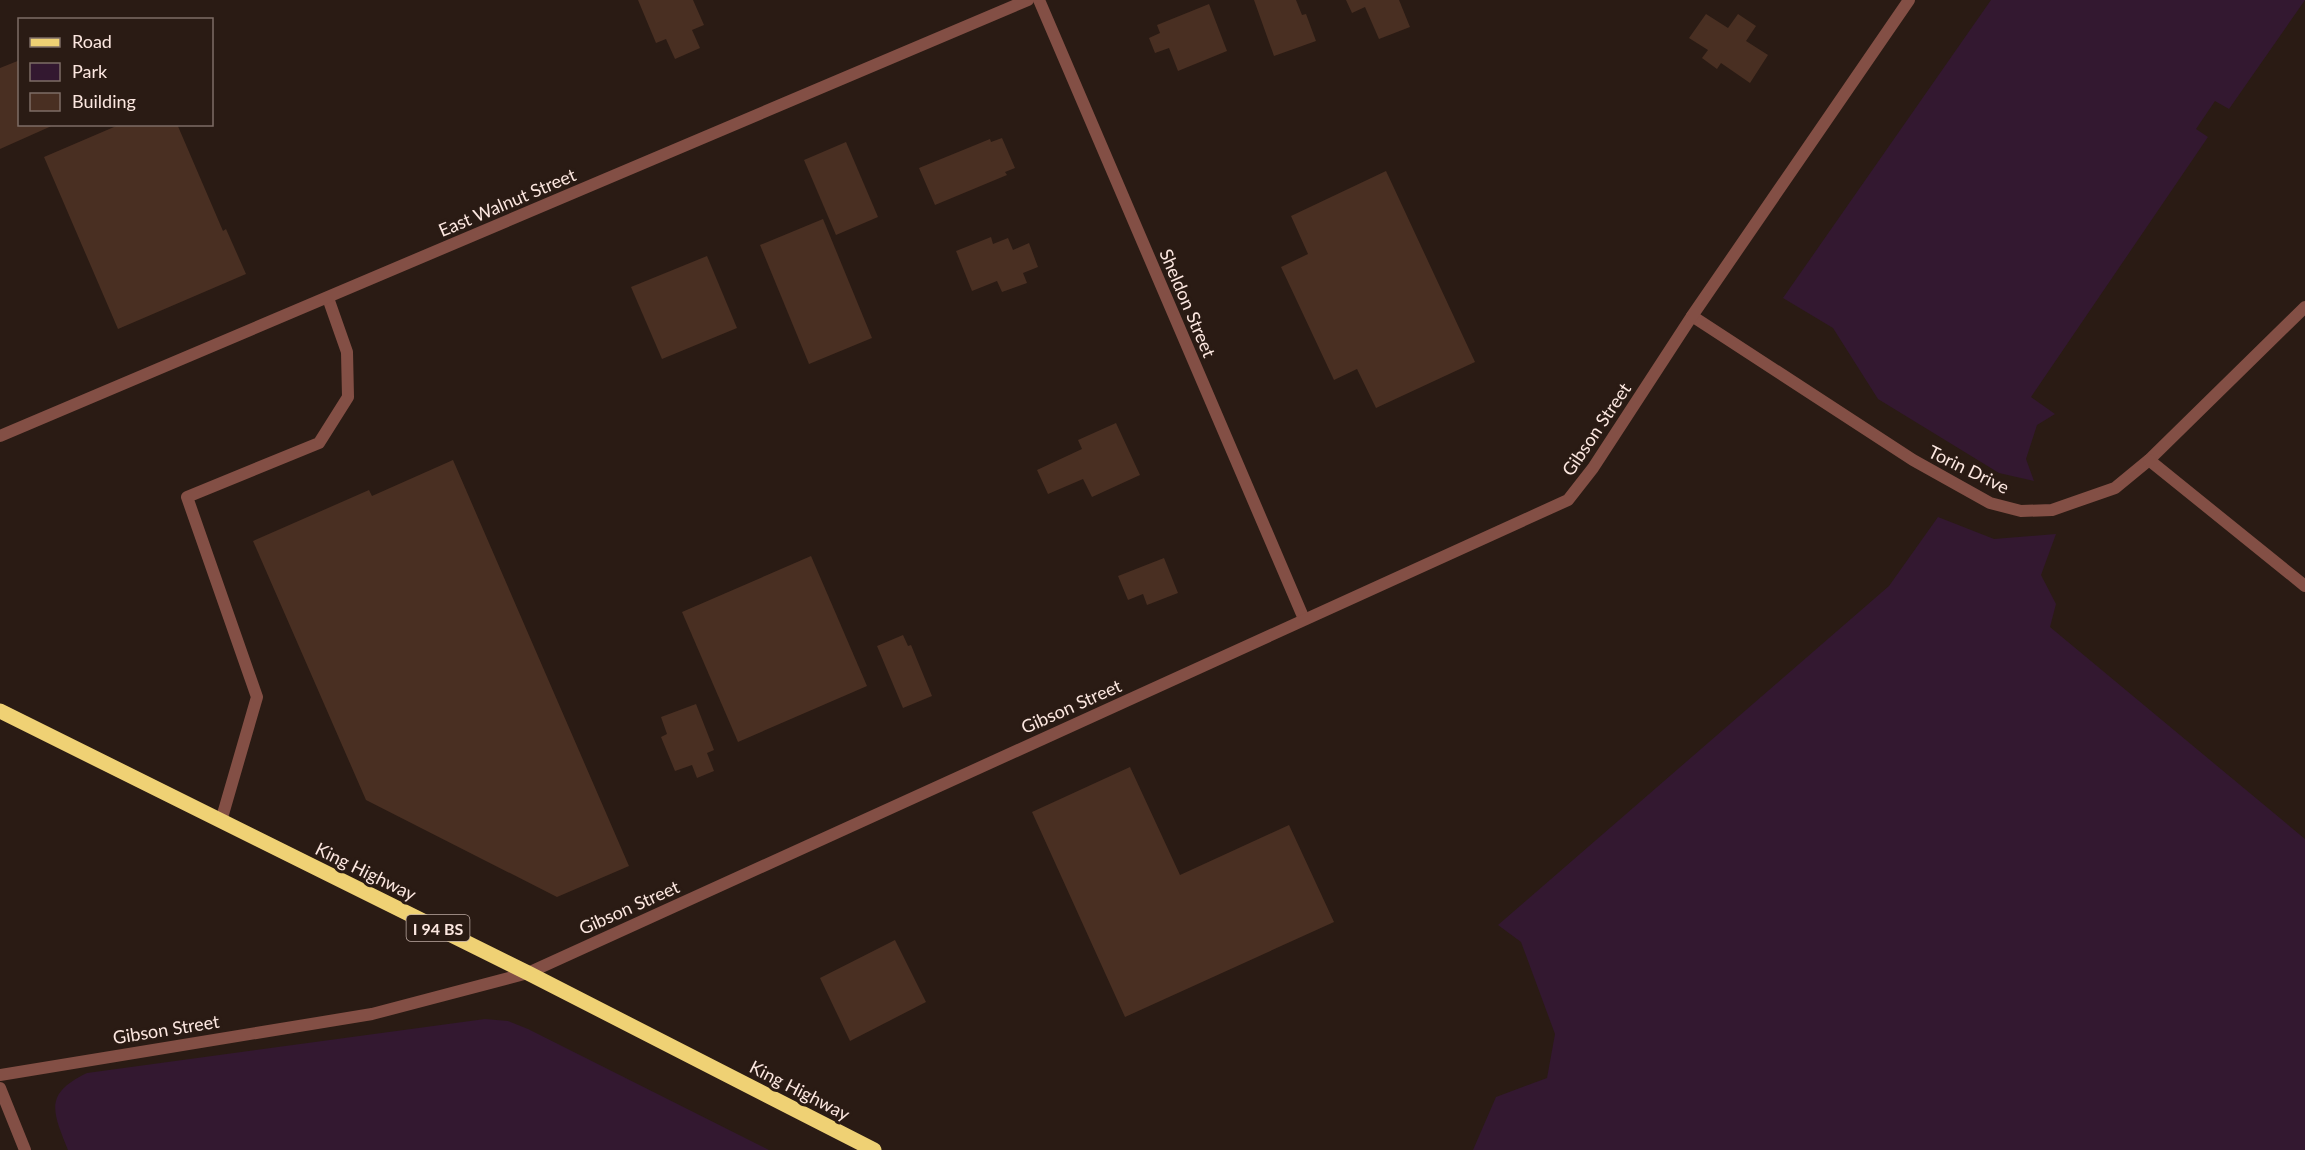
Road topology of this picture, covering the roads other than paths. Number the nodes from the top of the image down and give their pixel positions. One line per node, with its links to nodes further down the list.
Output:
1 (1028, 0): 4 (street, East Walnut Street)
2 (1039, 0): 10 (street, Sheldon Street)
3 (1909, 0): 6 (street, Gibson Street)
4 (328, 298): 7 (street, East Walnut Street); 12 (street)
5 (2305, 307): 8 (street, Torin Drive)
6 (1692, 316): 8 (street, Torin Drive); 10 (street, Gibson Street)
7 (0, 436)
8 (2149, 460): 9 (street)
9 (2305, 586)
10 (1304, 619): 13 (street, Gibson Street)
11 (0, 711): 12 (main road, King Highway / I 94 BS)
12 (222, 821): 13 (main road, King Highway / I 94 BS)
13 (528, 973): 14 (street, Gibson Street); 17 (main road, King Highway / I 94 BS)
14 (0, 1075)
15 (0, 1088): 16 (street)
16 (25, 1150)
17 (874, 1150)

